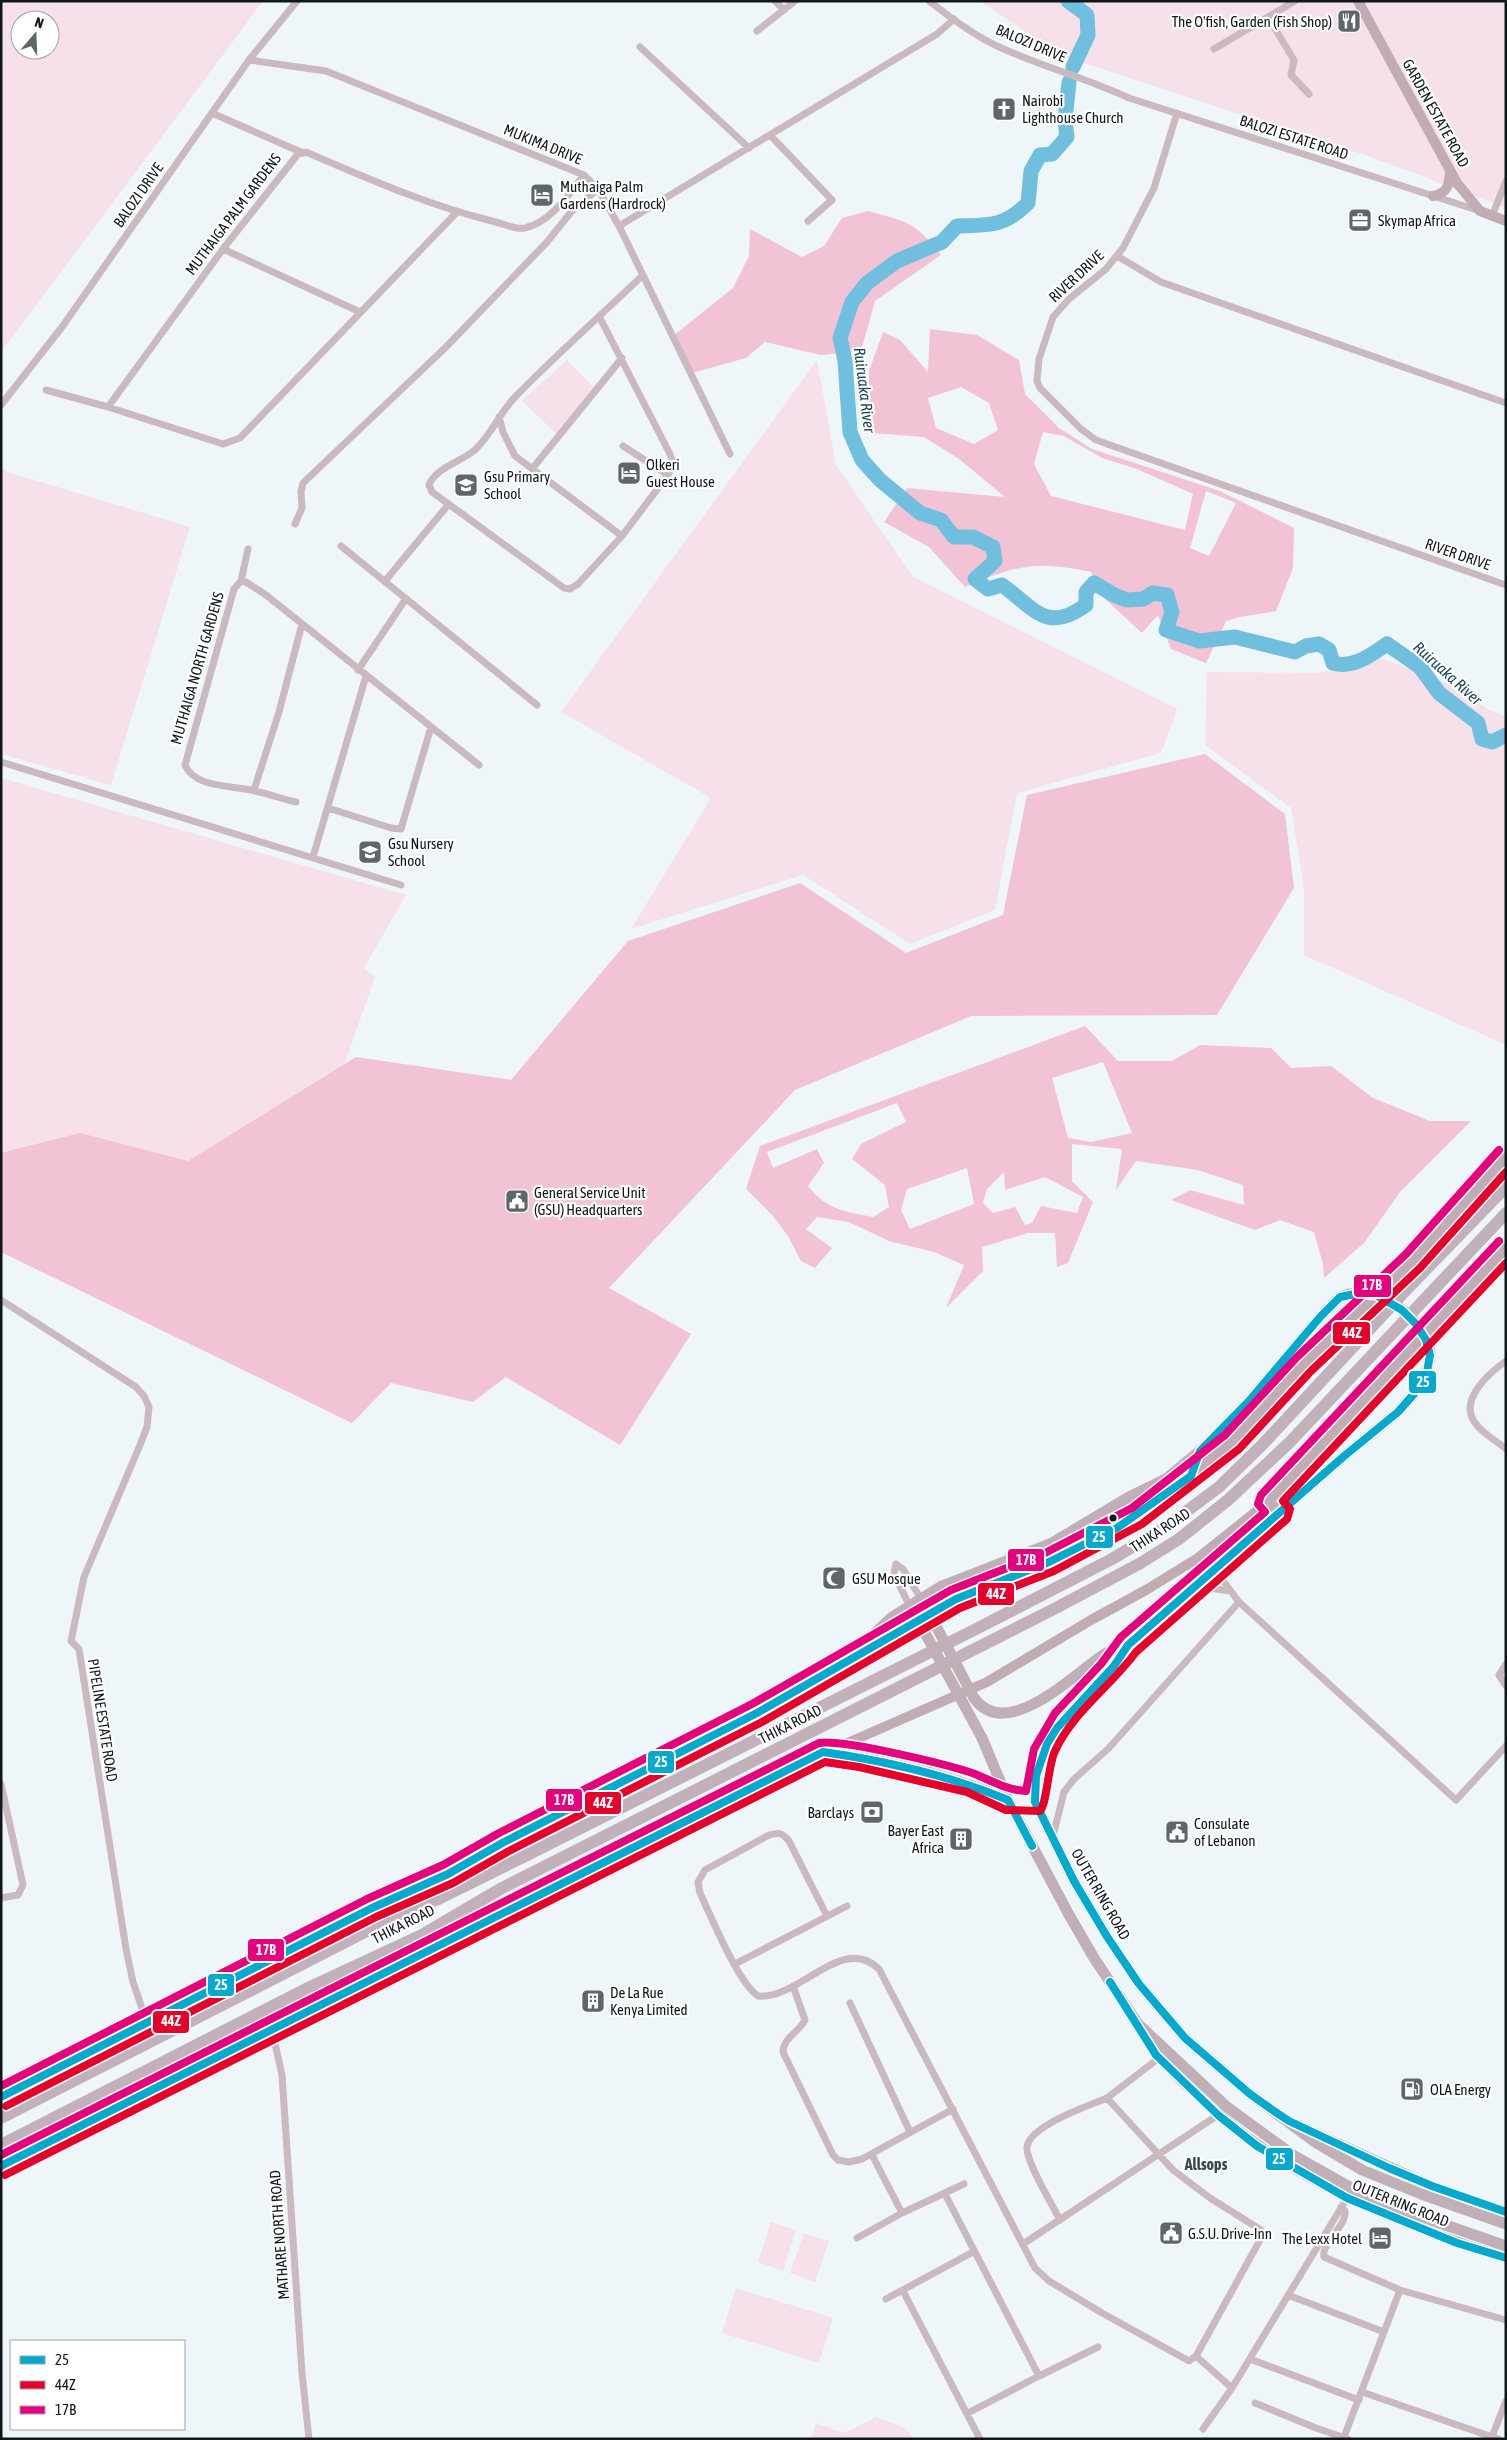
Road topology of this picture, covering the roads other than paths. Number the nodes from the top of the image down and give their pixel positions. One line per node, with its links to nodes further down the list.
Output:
1 (298, 1): 13 (street, BALOZI DRIVE)
2 (775, 1): 7 (street)
3 (795, 1): 7 (street)
4 (929, 1): 9 (street, BALOZI DRIVE)
5 (1295, 1): 8 (street)
6 (1358, 1): 21 (main road, GARDEN ESTATE ROAD)
7 (784, 10): 10 (street)
8 (1268, 17): 12 (street); 15 (street)
9 (954, 19): 14 (street, BALOZI DRIVE); 18 (street)
10 (757, 31)
11 (640, 47): 19 (street)
12 (1214, 49)
13 (249, 60): 16 (street, BALOZI DRIVE); 22 (street, MUKIMA DRIVE)
14 (1101, 85): 17 (street, BALOZI ESTATE ROAD)
15 (1309, 94)
16 (212, 113): 20 (street); 40 (street, BALOZI DRIVE)
17 (1177, 113): 25 (street, BALOZI ESTATE ROAD); 33 (street, RIVER DRIVE)
18 (770, 135): 19 (street); 29 (street)
19 (749, 148): 31 (street)
20 (303, 152): 27 (street, MUTHAIGA PALM GARDENS); 32 (street, MUTHAIGA PALM GARDENS)
21 (1450, 171): 25 (main road); 26 (main road, GARDEN ESTATE ROAD)
22 (584, 175): 24 (street, MUKIMA DRIVE); 27 (street, MUTHAIGA PALM GARDENS)
23 (1506, 181): 28 (street)
24 (598, 188): 31 (street, MUKIMA DRIVE); 48 (street)
25 (1433, 196): 26 (street, BALOZI ESTATE ROAD)
26 (1480, 211): 28 (main road)
27 (457, 212): 35 (street)
28 (1492, 216): 30 (main road)
29 (808, 221)
30 (1506, 221)
31 (618, 226): 34 (street, MUKIMA DRIVE)
32 (223, 249): 35 (street); 41 (street, MUTHAIGA PALM GARDENS)
33 (1117, 256): 39 (street); 54 (street, RIVER DRIVE)
34 (642, 276): 36 (street); 44 (street, MUKIMA DRIVE)
35 (360, 312): 41 (street)
36 (600, 316): 37 (street); 42 (street)
37 (622, 358): 45 (street); 46 (street)
38 (46, 390): 41 (street)
39 (1506, 403)
40 (1, 405)
41 (108, 407)
42 (499, 417): 45 (street); 47 (street)
43 (623, 446): 46 (street)
44 (730, 454)
45 (532, 469): 49 (street)
46 (668, 475): 49 (street)
47 (448, 504): 49 (street); 53 (street)
48 (296, 524)
49 (622, 536)
50 (340, 546): 53 (street)
51 (248, 550): 52 (street)
52 (241, 581): 56 (street, MUTHAIGA NORTH GARDENS); 63 (street, MUTHAIGA NORTH GARDENS)
53 (385, 581): 55 (street)
54 (1506, 585)
55 (405, 600): 57 (street); 59 (street)
56 (302, 624): 57 (street, MUTHAIGA NORTH GARDENS); 63 (street)
57 (358, 670): 58 (street, MUTHAIGA NORTH GARDENS)
58 (366, 676): 60 (street, MUTHAIGA NORTH GARDENS); 65 (street)
59 (537, 705)
60 (431, 727): 62 (street, MUTHAIGA NORTH GARDENS); 65 (street)
61 (1, 762): 66 (street)
62 (479, 765)
63 (254, 790): 64 (street, MUTHAIGA NORTH GARDENS)
64 (296, 802)
65 (328, 808): 66 (street)
66 (313, 857): 67 (street)
67 (401, 885)
68 (1506, 1156): 76 (main road, THIKA ROAD)
69 (1506, 1187): 102 (highway, THIKA ROAD)
70 (1506, 1213): 105 (highway, THIKA ROAD)
71 (1506, 1248): 77 (main road)
72 (1, 1300): 109 (street, PIPELINE ESTATE ROAD)
73 (1506, 1361): 74 (street)
74 (1506, 1450)
75 (1200, 1451): 76 (main road); 78 (main road, bridge); 80 (main road)
76 (1191, 1476): 82 (main road, THIKA ROAD)
77 (1268, 1502): 78 (main road); 95 (main road)
78 (1280, 1512): 79 (main road)
79 (1215, 1570): 81 (main road); 83 (street)
80 (942, 1586): 82 (main road); 84 (main road)
81 (1198, 1586): 83 (street); 89 (main road)
82 (984, 1589): 87 (main road, THIKA ROAD)
83 (1230, 1591): 85 (street)
84 (921, 1598): 86 (main road); 86 (street)
85 (1239, 1602): 94 (street); 98 (street)
86 (909, 1605): 91 (main road)
87 (929, 1613): 88 (main road, THIKA ROAD); 93 (main road, OUTER RING ROAD, bridge)
88 (918, 1619): 91 (main road, THIKA ROAD); 93 (main road, OUTER RING ROAD, bridge)
89 (1128, 1645): 93 (main road, OUTER RING ROAD); 98 (main road, OUTER RING ROAD)
90 (1506, 1664): 92 (street)
91 (839, 1667): 99 (main road, THIKA ROAD)
92 (1506, 1686)
93 (969, 1701): 97 (main road, OUTER RING ROAD)
94 (1506, 1746)
95 (824, 1752): 97 (main road); 104 (main road)
96 (1, 1784): 100 (street)
97 (1008, 1800): 110 (main road, OUTER RING ROAD)
98 (1053, 1839): 118 (main road, OUTER RING ROAD)
99 (448, 1874): 102 (highway); 109 (main road, THIKA ROAD)
100 (1, 1898)
101 (848, 1906): 103 (street)
102 (408, 1910): 117 (highway, THIKA ROAD)
103 (827, 1916): 106 (street); 106 (street)
104 (477, 1927): 105 (highway); 111 (main road)
105 (422, 1935): 120 (highway, THIKA ROAD)
106 (735, 1964): 107 (street)
107 (793, 1986): 115 (street); 121 (street)
108 (850, 2003): 119 (street)
109 (147, 2023): 113 (main road, THIKA ROAD)
110 (1138, 2024): 112 (main road, OUTER RING ROAD); 133 (main road, OUTER RING ROAD)
111 (272, 2030): 123 (main road); 154 (street, MATHARE NORTH ROAD)
112 (1159, 2058): 114 (street); 116 (main road, OUTER RING ROAD)
113 (1, 2097)
114 (1107, 2098): 122 (street); 129 (street)
115 (953, 2110): 119 (street); 132 (street)
116 (1218, 2115): 122 (street); 126 (main road, OUTER RING ROAD)
117 (1, 2118)
118 (1289, 2121): 127 (main road, OUTER RING ROAD); 130 (main road, OUTER RING ROAD)
119 (910, 2132): 121 (street)
120 (1, 2145)
121 (872, 2155): 128 (street)
122 (1159, 2156): 129 (street); 143 (street)
123 (1, 2166)
124 (964, 2184): 125 (street)
125 (945, 2194): 128 (street); 134 (street)
126 (1344, 2202): 135 (main road, OUTER RING ROAD); 136 (street); 138 (street)
127 (1506, 2212)
128 (902, 2213): 131 (street)
129 (1060, 2220): 132 (street)
130 (1506, 2224)
131 (858, 2238)
132 (1023, 2244): 143 (street)
133 (1506, 2246)
134 (973, 2252): 137 (street); 145 (street)
135 (1506, 2258)
136 (1400, 2290): 140 (street); 141 (street)
137 (902, 2291): 139 (street); 150 (street)
138 (1288, 2295): 141 (street); 144 (street)
139 (886, 2299)
140 (1506, 2320)
141 (1384, 2332): 147 (street)
142 (1098, 2347): 145 (street)
143 (1196, 2356): 146 (street)
144 (1250, 2358): 146 (street); 147 (street)
145 (1039, 2376): 150 (street)
146 (1232, 2388): 151 (street)
147 (1361, 2396): 152 (street); 153 (street)
148 (1506, 2401): 153 (street)
149 (1255, 2403): 152 (street)
150 (968, 2413): 155 (street)
151 (1203, 2429)
152 (1346, 2438)
153 (1495, 2438)
154 (309, 2439)
155 (980, 2439)

